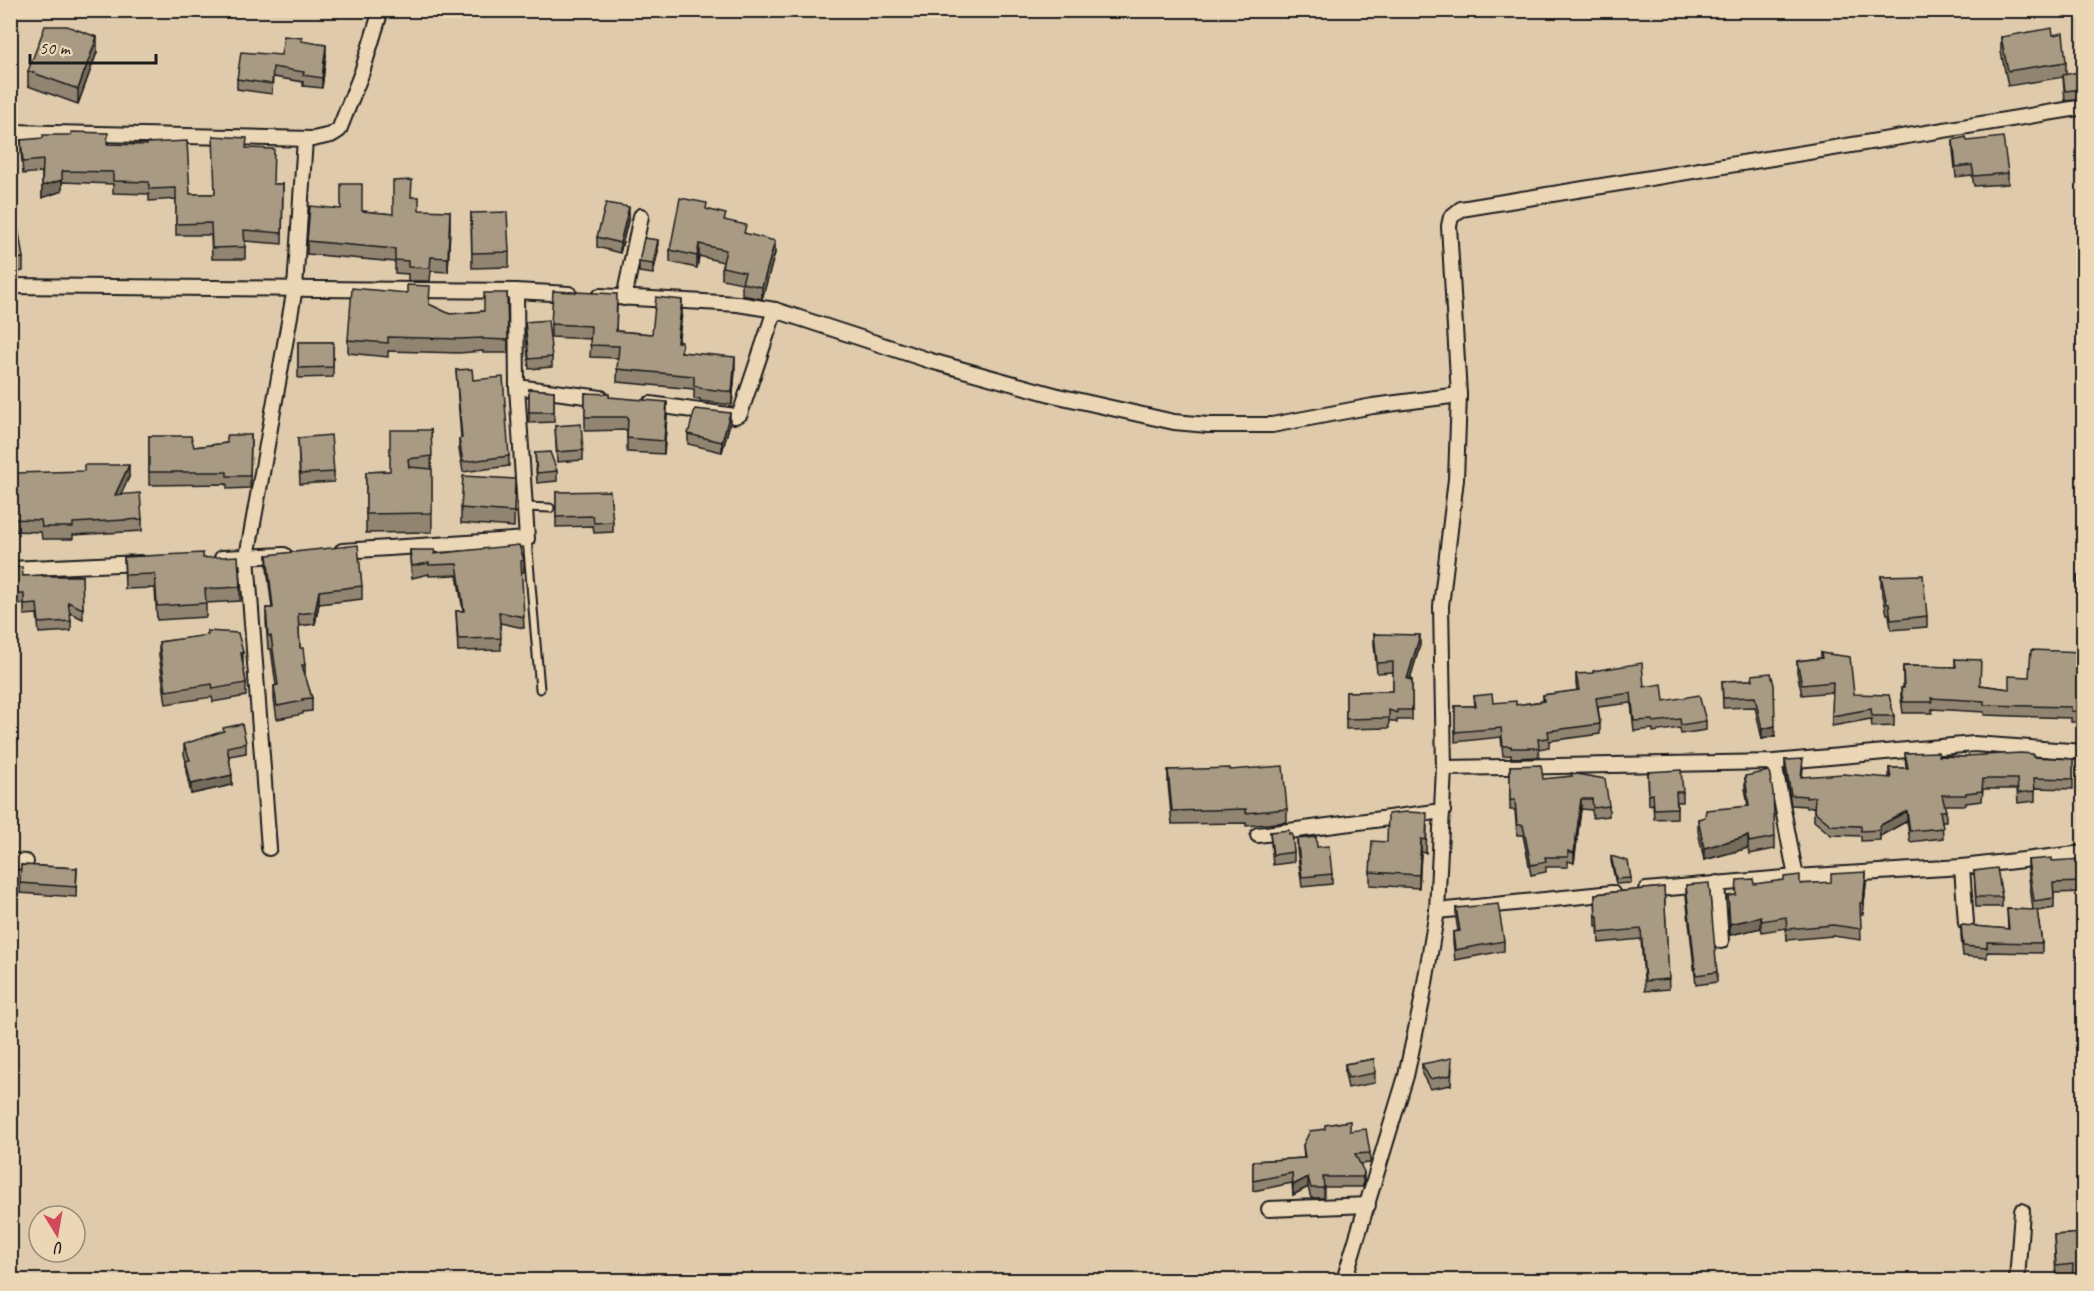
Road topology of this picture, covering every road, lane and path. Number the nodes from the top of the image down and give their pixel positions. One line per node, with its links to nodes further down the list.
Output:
1 (381, 10): 4 (street)
2 (2084, 107): 12 (street)
3 (10, 132): 4 (street)
4 (304, 139): 7 (street)
5 (641, 216): 9 (street)
6 (10, 286): 7 (street)
7 (295, 288): 8 (street); 18 (street)
8 (516, 291): 9 (street); 11 (street)
9 (624, 298): 10 (street)
10 (775, 310): 11 (street); 12 (street)
11 (517, 387): 13 (street)
12 (1459, 394): 25 (street)
13 (525, 507): 14 (lane); 15 (street)
14 (550, 508)
15 (527, 539): 16 (street); 22 (lane)
16 (328, 552)
17 (293, 554): 18 (street)
18 (247, 557): 19 (street); 28 (street)
19 (212, 559)
20 (153, 562): 21 (street)
21 (10, 570)
22 (540, 688)
23 (2084, 752): 24 (street)
24 (1774, 762): 25 (street); 33 (street)
25 (1444, 768): 26 (street)
26 (1443, 811): 27 (street); 35 (street)
27 (1258, 835)
28 (269, 848)
29 (2084, 853): 32 (street)
30 (10, 861): 31 (street)
31 (26, 862)
32 (1962, 867): 33 (street); 36 (street)
33 (1796, 877): 34 (street)
34 (1717, 883): 35 (street); 37 (street)
35 (1437, 911): 38 (street)
36 (1966, 923)
37 (1721, 941)
38 (1368, 1205): 39 (street); 41 (street)
39 (1269, 1209)
40 (2022, 1211): 42 (street)
41 (1344, 1281)
42 (2017, 1281)

